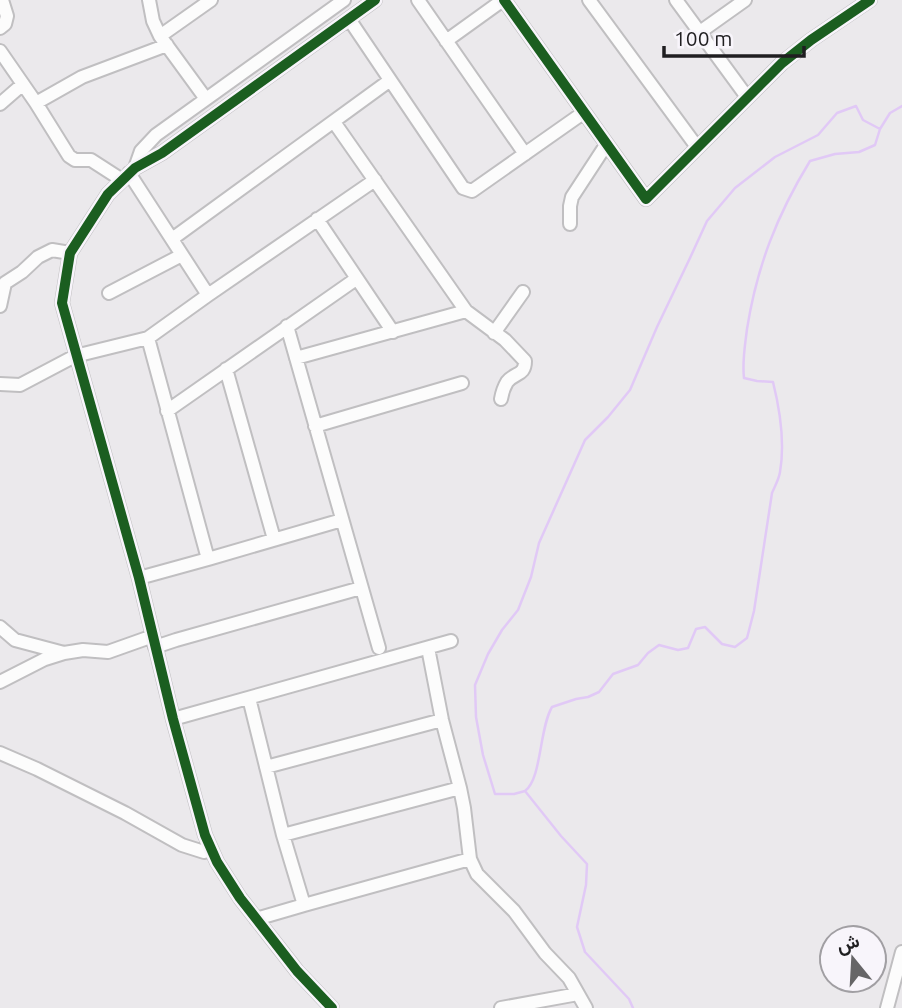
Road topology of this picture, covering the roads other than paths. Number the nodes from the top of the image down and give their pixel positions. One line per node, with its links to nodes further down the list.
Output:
1 (2, 0): 13 (street)
2 (149, 0): 15 (street)
3 (211, 0): 15 (street)
4 (344, 0): 21 (street)
5 (375, 0): 12 (street)
6 (418, 0): 16 (street)
7 (504, 0): 16 (street); 24 (street)
8 (589, 0): 27 (street)
9 (676, 0): 14 (street)
10 (744, 0): 14 (street)
11 (870, 0): 20 (street)
12 (349, 19): 18 (street); 29 (street)
13 (0, 28)
14 (700, 33): 20 (street)
15 (164, 41): 21 (street); 22 (street)
16 (446, 41): 28 (street)
17 (0, 51): 19 (street)
18 (389, 81): 25 (street); 28 (street)
19 (23, 84): 22 (street); 23 (street)
20 (747, 97): 27 (street)
21 (206, 99): 29 (street)
22 (36, 103): 29 (street)
23 (0, 104)
24 (583, 113): 26 (street); 28 (street)
25 (334, 122): 30 (street); 33 (street)
26 (606, 145): 27 (street); 32 (street)
27 (697, 147)
28 (525, 154)
29 (129, 173): 33 (street); 34 (street)
30 (375, 180): 31 (street); 41 (street)
31 (317, 219): 36 (street); 39 (street)
32 (570, 224)
33 (172, 239): 35 (street)
34 (70, 253): 40 (street); 46 (street)
35 (182, 256): 38 (street); 39 (street)
36 (356, 279): 42 (street); 43 (street)
37 (523, 292): 44 (street)
38 (109, 293)
39 (208, 295): 45 (street)
40 (0, 306)
41 (467, 311): 43 (street); 44 (street)
42 (287, 326): 47 (street); 48 (street)
43 (393, 332): 47 (street)
44 (494, 333): 51 (street)
45 (148, 338): 46 (street); 52 (street)
46 (75, 356): 50 (street); 57 (street)
47 (296, 359): 53 (street)
48 (226, 369): 52 (street); 55 (street)
49 (462, 383): 53 (street)
50 (0, 384)
51 (501, 399)
52 (167, 411): 56 (street)
53 (315, 426): 54 (street)
54 (342, 520): 55 (street); 58 (street)
55 (274, 539): 56 (street)
56 (208, 559): 57 (street)
57 (139, 578): 61 (street)
58 (361, 588): 61 (street); 62 (street)
59 (0, 627): 64 (street)
60 (451, 641): 63 (street)
61 (154, 642): 64 (street); 67 (street)
62 (379, 648)
63 (428, 648): 66 (street); 68 (street)
64 (64, 653): 65 (street)
65 (0, 682)
66 (250, 698): 67 (street); 70 (street)
67 (173, 719): 73 (street)
68 (442, 720): 70 (street); 71 (street)
69 (0, 753): 73 (street)
70 (266, 767): 72 (street)
71 (460, 788): 72 (street); 74 (street)
72 (283, 835): 75 (street)
73 (212, 850): 76 (street)
74 (470, 859): 75 (street); 78 (street)
75 (304, 905): 76 (street)
76 (256, 919): 79 (street)
77 (902, 952): 82 (street)
78 (578, 994): 80 (street); 81 (street)
79 (332, 1008)
80 (501, 1008)
81 (586, 1008)
82 (887, 1008)

